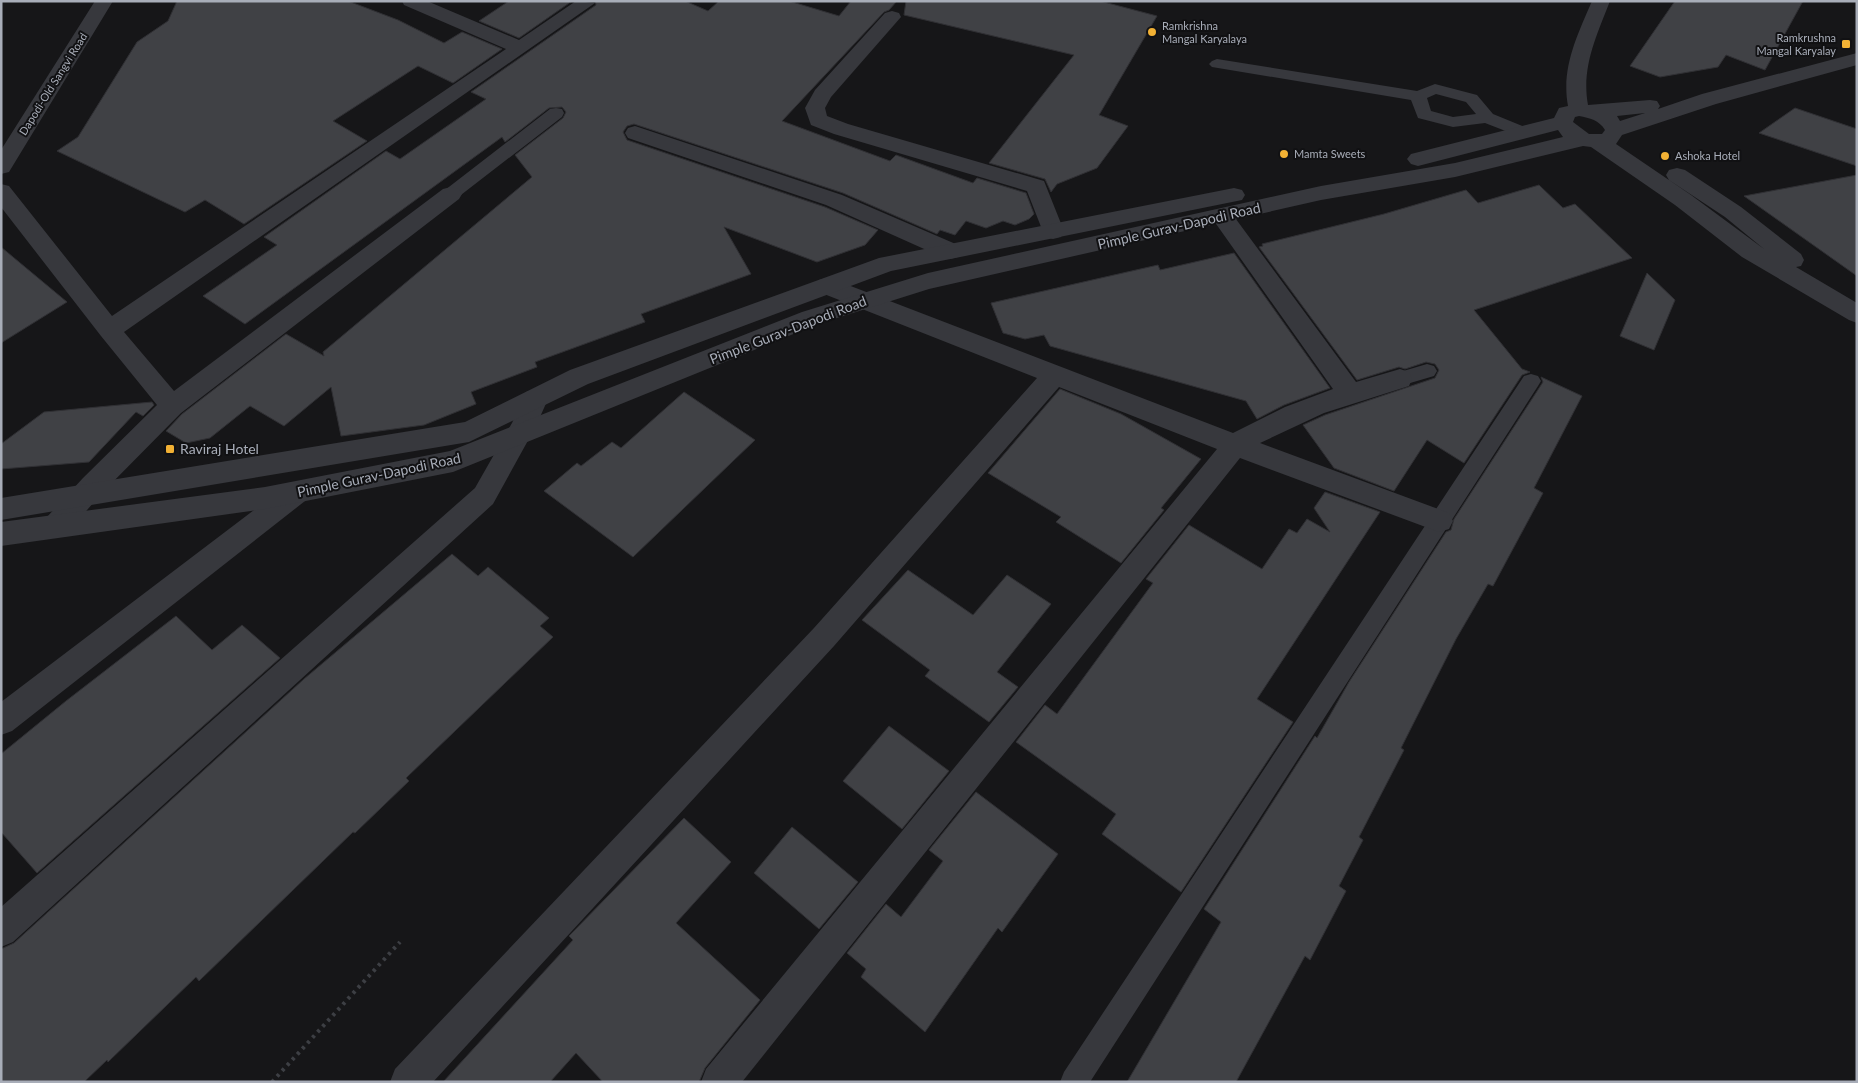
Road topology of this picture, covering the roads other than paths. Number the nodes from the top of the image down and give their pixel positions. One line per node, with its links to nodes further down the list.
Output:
1 (104, 1): 17 (street, Dapodi-Old Sangvi Road)
2 (411, 1): 6 (street)
3 (1601, 1): 12 (street)
4 (586, 3): 6 (street)
5 (892, 17): 21 (street)
6 (520, 48): 26 (street)
7 (1857, 59): 10 (street, Pimple Gurav-Dapodi Road)
8 (1217, 64): 9 (lane)
9 (1418, 96): 13 (lane); 13 (lane)
10 (1709, 99): 12 (street, Pimple Gurav-Dapodi Road); 16 (street, Pimple Gurav-Dapodi Road)
11 (556, 113): 19 (lane)
12 (1579, 115): 15 (street, Pimple Gurav-Dapodi Road); 16 (street); 16 (street)
13 (1487, 118): 15 (lane)
14 (635, 132): 22 (street)
15 (1521, 132): 21 (street, Pimple Gurav-Dapodi Road)
16 (1602, 136): 20 (street, Pimple Gurav-Dapodi Road); 25 (street)
17 (1, 167)
18 (1, 191): 26 (street)
19 (451, 194): 33 (street)
20 (1222, 216): 24 (street, Pimple Gurav-Dapodi Road); 31 (street)
21 (1054, 231): 22 (street, Pimple Gurav-Dapodi Road)
22 (950, 251): 23 (street, Pimple Gurav-Dapodi Road)
23 (827, 286): 24 (street); 32 (street, Pimple Gurav-Dapodi Road)
24 (865, 301): 28 (street); 34 (street, Pimple Gurav-Dapodi Road)
25 (1848, 307)
26 (109, 330): 33 (street)
27 (1427, 371): 29 (lane)
28 (1054, 375): 35 (street); 44 (street)
29 (1400, 379): 31 (street)
30 (1531, 381): 39 (lane)
31 (1349, 392): 35 (street)
32 (535, 399): 34 (street); 37 (street, Pimple Gurav-Dapodi Road)
33 (172, 406): 37 (street)
34 (518, 436): 36 (street, Pimple Gurav-Dapodi Road); 43 (street)
35 (1235, 445): 39 (street); 45 (street)
36 (296, 493): 40 (street, Pimple Gurav-Dapodi Road); 42 (street)
37 (84, 494): 38 (street, Pimple Gurav-Dapodi Road); 40 (street)
38 (1, 509)
39 (1439, 521): 46 (lane)
40 (57, 525): 41 (street, Pimple Gurav-Dapodi Road)
41 (1, 534)
42 (1, 722)
43 (1, 930)
44 (408, 1082)
45 (719, 1082)
46 (1074, 1082)

